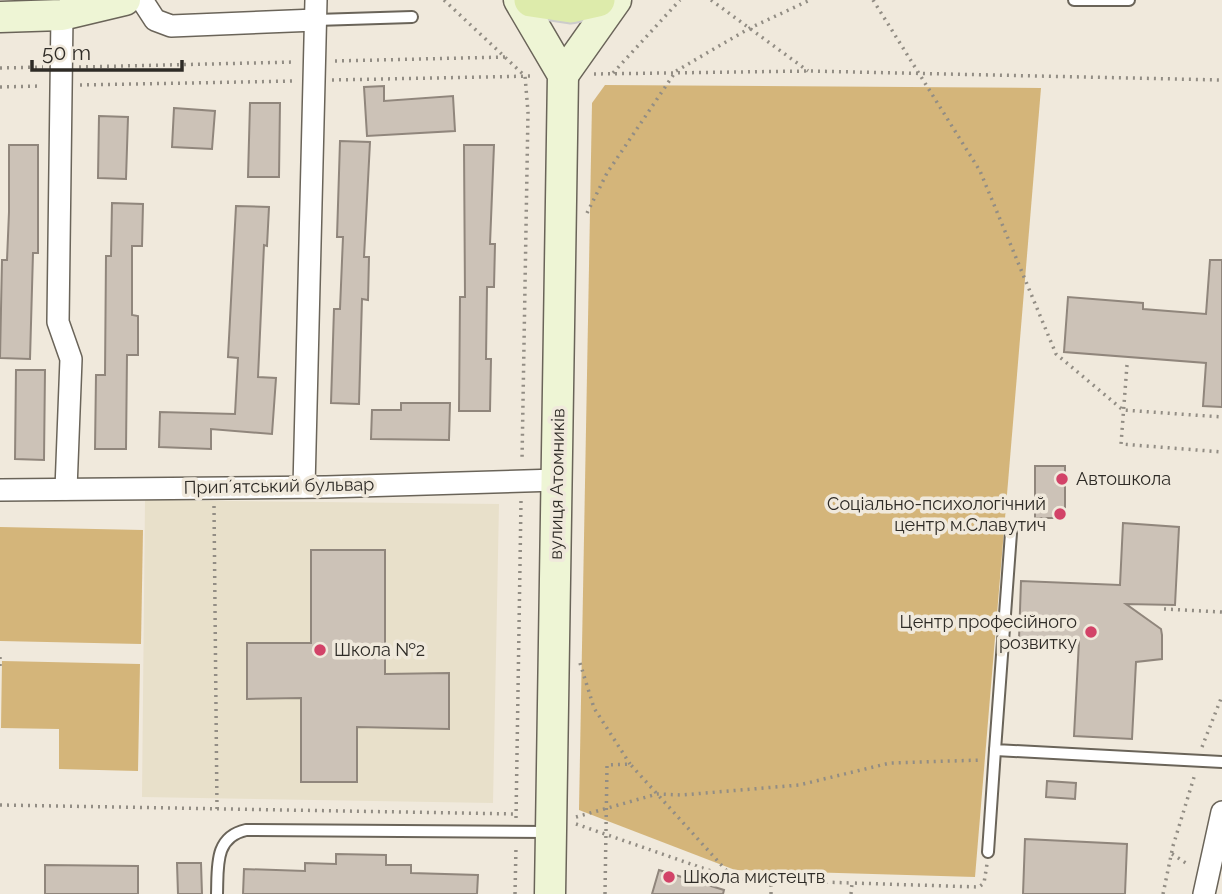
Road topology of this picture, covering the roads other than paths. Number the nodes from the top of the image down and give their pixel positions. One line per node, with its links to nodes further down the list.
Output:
1 (125, 0): 10 (street)
2 (142, 0): 9 (street)
3 (519, 0): 13 (street)
4 (531, 0): 5 (main road)
5 (598, 0)
6 (616, 0): 13 (street)
7 (1074, 0): 8 (lane)
8 (1129, 0)
9 (316, 10): 12 (lane); 15 (street)
10 (62, 15): 11 (street); 16 (street)
11 (0, 17)
12 (412, 17)
13 (577, 74): 14 (street, вулиця Атомників)
14 (557, 480): 15 (street, Припʼятський бульвар); 22 (street, вулиця Атомників)
15 (304, 487): 16 (street, Припʼятський бульвар)
16 (66, 489): 17 (street, Припʼятський бульвар)
17 (0, 490)
18 (1011, 533): 19 (lane)
19 (995, 755): 20 (lane); 23 (lane)
20 (1222, 762)
21 (1222, 812): 26 (street)
22 (567, 825): 24 (lane); 25 (street, вулиця Атомників)
23 (988, 852)
24 (217, 894)
25 (550, 894)
26 (1204, 894)

